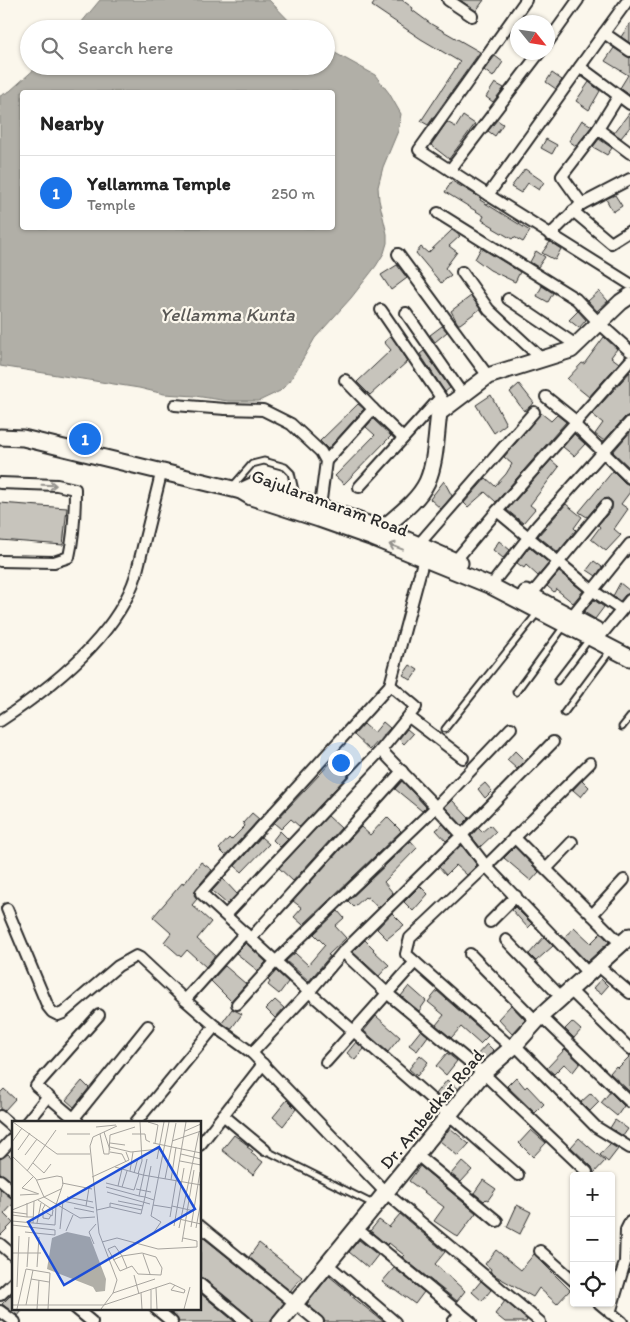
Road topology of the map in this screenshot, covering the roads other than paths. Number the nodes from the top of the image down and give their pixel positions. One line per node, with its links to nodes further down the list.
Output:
1 (448, 0): 5 (street)
2 (526, 0): 15 (street)
3 (578, 0): 6 (street)
4 (628, 0): 7 (street)
5 (472, 16)
6 (555, 32)
7 (604, 33): 8 (street); 10 (street)
8 (630, 51)
9 (534, 60): 15 (street)
10 (580, 67): 11 (street); 18 (street)
11 (618, 97): 12 (street); 13 (street)
12 (630, 104)
13 (598, 129): 14 (street); 19 (street)
14 (630, 152)
15 (450, 170): 18 (street)
16 (627, 181): 17 (street); 19 (street)
17 (630, 193)
18 (488, 195): 23 (street)
19 (582, 204): 20 (street)
20 (573, 211): 22 (street); 23 (street)
21 (438, 213): 31 (street)
22 (630, 231)
23 (550, 235): 26 (street)
24 (398, 254): 36 (street)
25 (462, 272): 34 (street)
26 (630, 284)
27 (630, 296): 31 (main road)
28 (508, 299): 32 (street)
29 (381, 310): 40 (street)
30 (406, 313): 38 (street)
31 (600, 324): 32 (main road); 33 (street)
32 (576, 346): 34 (main road)
33 (630, 351)
34 (543, 360): 36 (main road)
35 (630, 361): 45 (street)
36 (488, 376): 38 (main road)
37 (345, 380): 42 (street)
38 (462, 395): 40 (main road)
39 (546, 397): 45 (street)
40 (444, 402): 47 (street); 59 (main road)
41 (175, 405): 49 (street)
42 (373, 409): 47 (street); 49 (street)
43 (534, 412): 61 (street)
44 (630, 422): 48 (street)
45 (576, 423): 48 (street); 58 (street)
46 (0, 437): 50 (main road, Gajularamaram Road)
47 (403, 438): 53 (street)
48 (603, 452): 51 (street); 60 (street)
49 (326, 461): 57 (street)
50 (157, 469): 54 (main road, Gajularamaram Road); 84 (street)
51 (630, 478)
52 (0, 482): 64 (street, one-way to 64)
53 (359, 487)
54 (237, 489): 55 (main road); 55 (lane); 63 (main road, Gajularamaram Road, one-way to 54)
55 (297, 498): 57 (main road)
56 (606, 505): 66 (street)
57 (320, 506): 59 (main road)
58 (497, 511): 60 (street); 65 (street)
59 (382, 529): 61 (main road)
60 (528, 538): 66 (street); 67 (street)
61 (419, 544): 65 (main road)
62 (630, 544): 68 (street)
63 (424, 558): 72 (main road, Gajularamaram Road); 79 (street)
64 (0, 561)
65 (455, 561): 67 (main road)
66 (558, 564): 68 (street); 69 (street)
67 (496, 579): 69 (main road)
68 (592, 590): 71 (street); 73 (street)
69 (531, 595): 73 (main road)
70 (630, 600): 71 (street)
71 (621, 610): 74 (street)
72 (539, 611): 73 (main road, Gajularamaram Road); 87 (lane)
73 (568, 620): 74 (main road, Gajularamaram Road); 80 (lane)
74 (596, 636): 75 (main road); 76 (main road, Gajularamaram Road); 78 (lane)
75 (630, 648)
76 (612, 649): 77 (main road, Gajularamaram Road); 81 (lane)
77 (630, 658)
78 (557, 681)
79 (390, 685): 82 (street); 102 (street)
80 (516, 692)
81 (564, 713)
82 (409, 717): 89 (street); 90 (street)
83 (630, 717): 85 (lane)
84 (0, 721)
85 (622, 727)
86 (511, 728): 93 (street)
87 (445, 729)
88 (553, 742): 94 (street)
89 (381, 750): 92 (street); 102 (street)
90 (463, 758)
91 (590, 763): 95 (street)
92 (402, 771): 93 (street); 105 (street)
93 (436, 807): 94 (street); 110 (street)
94 (462, 835): 97 (street); 108 (street)
95 (514, 837): 97 (street); 98 (street)
96 (572, 842): 98 (street)
97 (486, 866): 100 (street); 111 (street)
98 (547, 868): 103 (street)
99 (624, 880): 103 (street)
100 (516, 896): 104 (street); 112 (street)
101 (7, 909): 117 (street)
102 (226, 915): 105 (street)
103 (592, 915): 107 (street)
104 (490, 922)
105 (248, 936): 110 (street); 117 (street)
106 (506, 940): 116 (street)
107 (626, 940): 112 (main road, Dr. Ambedkar Road)
108 (343, 952): 113 (street); 115 (street)
109 (470, 954): 120 (street)
110 (275, 962): 113 (street); 118 (street)
111 (415, 962): 115 (street); 124 (street)
112 (593, 969): 114 (street); 116 (main road, Dr. Ambedkar Road)
113 (309, 992): 123 (street); 126 (street)
114 (630, 993)
115 (388, 994): 123 (street); 129 (street)
116 (566, 994): 120 (main road, Dr. Ambedkar Road); 125 (street)
117 (185, 1000): 122 (street)
118 (237, 1004)
119 (99, 1015): 130 (street)
120 (539, 1019): 124 (main road, Dr. Ambedkar Road); 131 (street)
121 (148, 1026): 135 (street)
122 (215, 1026): 126 (street); 137 (street)
123 (354, 1031): 127 (street); 134 (street)
124 (513, 1046): 129 (main road, Dr. Ambedkar Road); 141 (street)
125 (630, 1049)
126 (252, 1053): 128 (street)
127 (326, 1062)
128 (263, 1064): 133 (street); 149 (street)
129 (483, 1073): 134 (main road, Dr. Ambedkar Road); 145 (street)
130 (48, 1096): 135 (street); 136 (street)
131 (630, 1102)
132 (0, 1116): 138 (street)
133 (223, 1116): 140 (street); 142 (street)
134 (450, 1116): 144 (main road, Dr. Ambedkar Road); 146 (street)
135 (76, 1120)
136 (28, 1121)
137 (137, 1121)
138 (12, 1126)
139 (12, 1139): 143 (street)
140 (201, 1144)
141 (630, 1147)
142 (265, 1150): 150 (lane)
143 (0, 1152)
144 (417, 1155): 149 (main road, Dr. Ambedkar Road); 151 (street)
145 (587, 1172)
146 (518, 1175)
147 (0, 1180): 148 (street)
148 (12, 1190)
149 (386, 1193): 150 (main road, Dr. Ambedkar Road); 179 (street)
150 (376, 1206): 153 (main road, Dr. Ambedkar Road)
151 (497, 1221)
152 (201, 1227): 163 (street)
153 (356, 1228): 158 (main road, Dr. Ambedkar Road); 169 (street)
154 (629, 1229): 168 (street)
155 (0, 1244): 157 (street)
156 (540, 1252): 159 (street)
157 (12, 1254)
158 (326, 1263): 163 (main road, Dr. Ambedkar Road); 176 (street)
159 (570, 1278)
160 (12, 1284): 162 (street)
161 (201, 1285): 173 (street)
162 (0, 1295)
163 (295, 1302): 174 (main road, Dr. Ambedkar Road); 175 (street)
164 (604, 1307): 168 (street)
165 (77, 1310): 171 (street)
166 (157, 1310): 172 (street)
167 (0, 1311): 170 (street)
168 (610, 1312): 180 (street)
169 (460, 1313): 177 (street); 178 (street)
170 (14, 1322)
171 (92, 1322)
172 (172, 1322)
173 (246, 1322)
174 (280, 1322)
175 (318, 1322)
176 (395, 1322)
177 (453, 1322)
178 (471, 1322)
179 (540, 1322)
180 (622, 1322)

